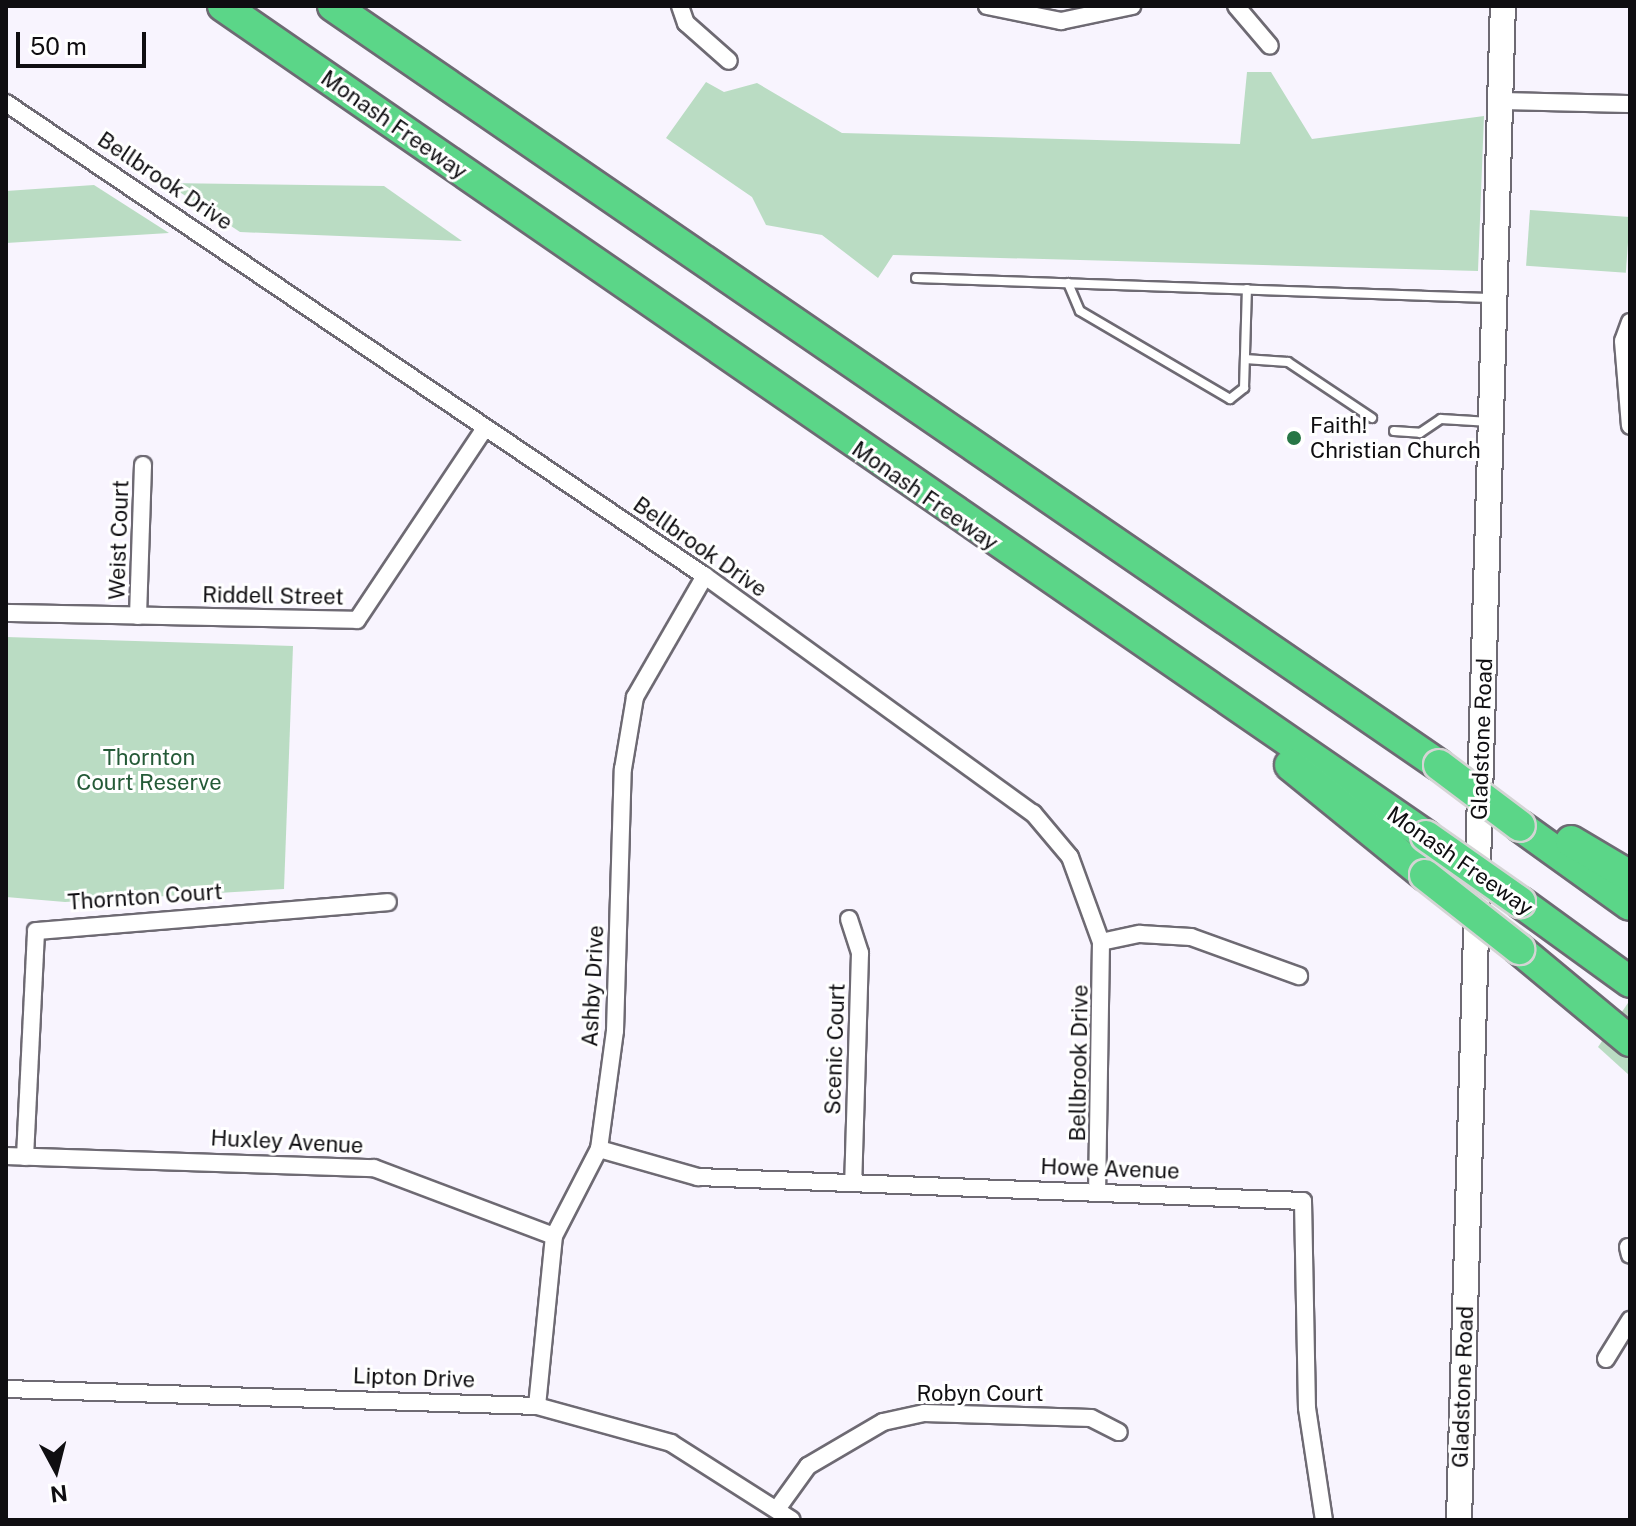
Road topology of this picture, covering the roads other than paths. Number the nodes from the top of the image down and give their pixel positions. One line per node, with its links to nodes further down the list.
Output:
1 (223, 6): 28 (highway, Monash Freeway)
2 (333, 6): 29 (highway, bridge)
3 (680, 6): 9 (street)
4 (987, 6): 5 (street)
5 (1132, 6)
6 (1236, 6): 8 (street)
7 (1503, 6): 10 (main road, Gladstone Road)
8 (1270, 46)
9 (729, 61)
10 (1500, 101): 12 (street); 16 (main road, Gladstone Road)
11 (6, 103): 22 (street, Bellbrook Drive)
12 (1630, 104)
13 (916, 278): 14 (lane)
14 (1068, 283): 15 (lane); 18 (lane)
15 (1247, 289): 16 (lane); 18 (lane)
16 (1495, 298): 20 (main road, Gladstone Road)
17 (1630, 322): 21 (street)
18 (1245, 359): 19 (lane)
19 (1372, 418)
20 (1491, 422): 23 (lane); 52 (main road, Gladstone Road)
21 (1630, 426)
22 (485, 428): 25 (street, Bellbrook Drive); 27 (street, Riddell Street)
23 (1394, 431)
24 (143, 465): 27 (street, Weist Court)
25 (705, 576): 34 (street, Bellbrook Drive); 38 (street, Ashby Drive)
26 (6, 613): 27 (street, Riddell Street)
27 (138, 616)
28 (1179, 670): 36 (highway, Monash Freeway, bridge); 37 (highway, bridge)
29 (1522, 820): 30 (highway); 32 (highway)
30 (1630, 876)
31 (388, 902): 40 (street, Thornton Court)
32 (1630, 905)
33 (849, 919): 41 (street, Scenic Court)
34 (1101, 942): 35 (street); 42 (street, Bellbrook Drive)
35 (1299, 976)
36 (1630, 982)
37 (1630, 1041)
38 (599, 1149): 41 (street, Howe Avenue); 43 (street, Ashby Drive)
39 (6, 1156): 40 (street, Huxley Avenue)
40 (25, 1157): 43 (street, Huxley Avenue)
41 (853, 1183): 42 (street, Howe Avenue)
42 (1097, 1191): 51 (street, Howe Avenue)
43 (554, 1236): 47 (street, Ashby Drive)
44 (1630, 1320): 45 (street)
45 (1606, 1359)
46 (6, 1389): 47 (street, Lipton Drive)
47 (537, 1406): 49 (street, Lipton Drive)
48 (1119, 1432): 49 (street, Robyn Court)
49 (777, 1509): 50 (street, Lipton Drive)
50 (792, 1520)
51 (1324, 1520)
52 (1459, 1520)

